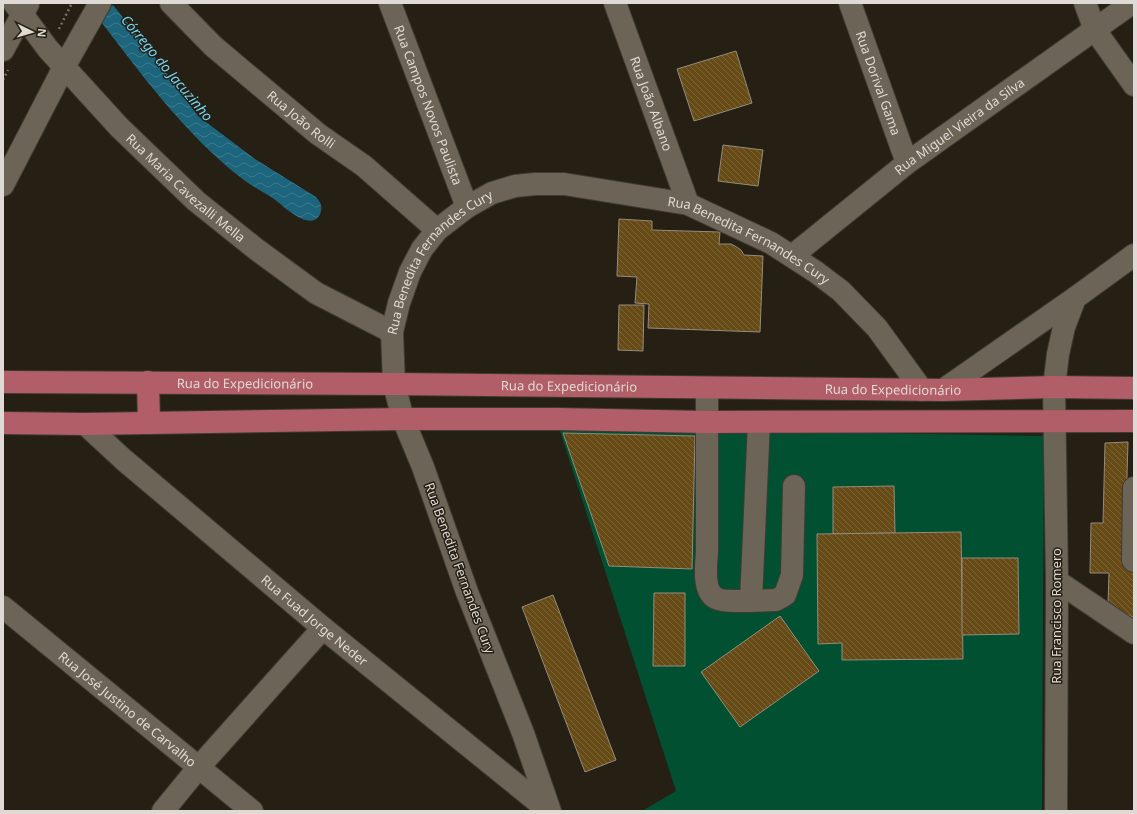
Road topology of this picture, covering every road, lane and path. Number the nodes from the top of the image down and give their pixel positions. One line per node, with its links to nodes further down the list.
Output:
1 (100, 3): 11 (street)
2 (171, 3): 17 (street, Rua João Rolli)
3 (390, 3): 16 (street, Rua Campos Novos Paulista)
4 (615, 3): 15 (street, Rua João Albano)
5 (850, 3): 13 (street, Rua Dorival Gama)
6 (1085, 3): 9 (street)
7 (1132, 3): 9 (street, Rua Miguel Vieira da Silva)
8 (22, 7): 10 (street); 11 (street, Rua Maria Cavezalli Mella)
9 (1095, 30): 12 (street); 13 (street, Rua Miguel Vieira da Silva)
10 (3, 50)
11 (64, 67): 14 (street); 21 (street, Rua Maria Cavezalli Mella)
12 (1134, 85)
13 (907, 163): 19 (street, Rua Miguel Vieira da Silva)
14 (3, 185)
15 (688, 204): 16 (street, Rua Benedita Fernandes Cury); 19 (street, Rua Benedita Fernandes Cury)
16 (467, 206): 17 (street, Rua Benedita Fernandes Cury)
17 (437, 230): 21 (street, Rua Benedita Fernandes Cury)
18 (1134, 255): 20 (street)
19 (792, 256): 29 (street, Rua Benedita Fernandes Cury)
20 (1075, 298): 25 (street, Rua Francisco Romero); 29 (street)
21 (392, 332): 24 (street, Rua Benedita Fernandes Cury)
22 (3, 382): 23 (main road, Rua do Expedicionário)
23 (148, 382): 24 (main road, Rua do Expedicionário); 37 (main road)
24 (394, 384): 26 (main road, Rua do Expedicionário); 30 (street, Rua Benedita Fernandes Cury)
25 (1054, 386): 28 (main road, Rua do Expedicionário); 29 (main road, Rua do Expedicionário); 32 (street, Rua Francisco Romero)
26 (602, 387): 27 (main road, Rua do Expedicionário); 31 (main road)
27 (707, 388): 29 (main road, Rua do Expedicionário); 33 (street)
28 (1134, 388)
29 (933, 390)
30 (403, 419): 31 (main road); 37 (main road); 50 (street, Rua Benedita Fernandes Cury)
31 (603, 420): 33 (main road)
32 (1054, 421): 34 (main road); 35 (main road); 42 (street, Rua Francisco Romero)
33 (706, 422): 34 (main road); 43 (street)
34 (759, 422): 43 (street)
35 (1134, 422)
36 (3, 423): 38 (main road)
37 (149, 423): 38 (main road)
38 (85, 424): 45 (street, Rua Fuad Jorge Neder)
39 (794, 486): 43 (street)
40 (1134, 488): 41 (street)
41 (1134, 562)
42 (1057, 581): 46 (street); 51 (street, Rua Francisco Romero)
43 (751, 601)
44 (3, 607): 47 (street, Rua José Justino de Carvalho)
45 (323, 628): 47 (street); 50 (street, Rua Fuad Jorge Neder)
46 (1134, 633)
47 (199, 767): 48 (street); 49 (street, Rua José Justino de Carvalho)
48 (163, 811)
49 (252, 811)
50 (550, 811)
51 (1056, 811)

